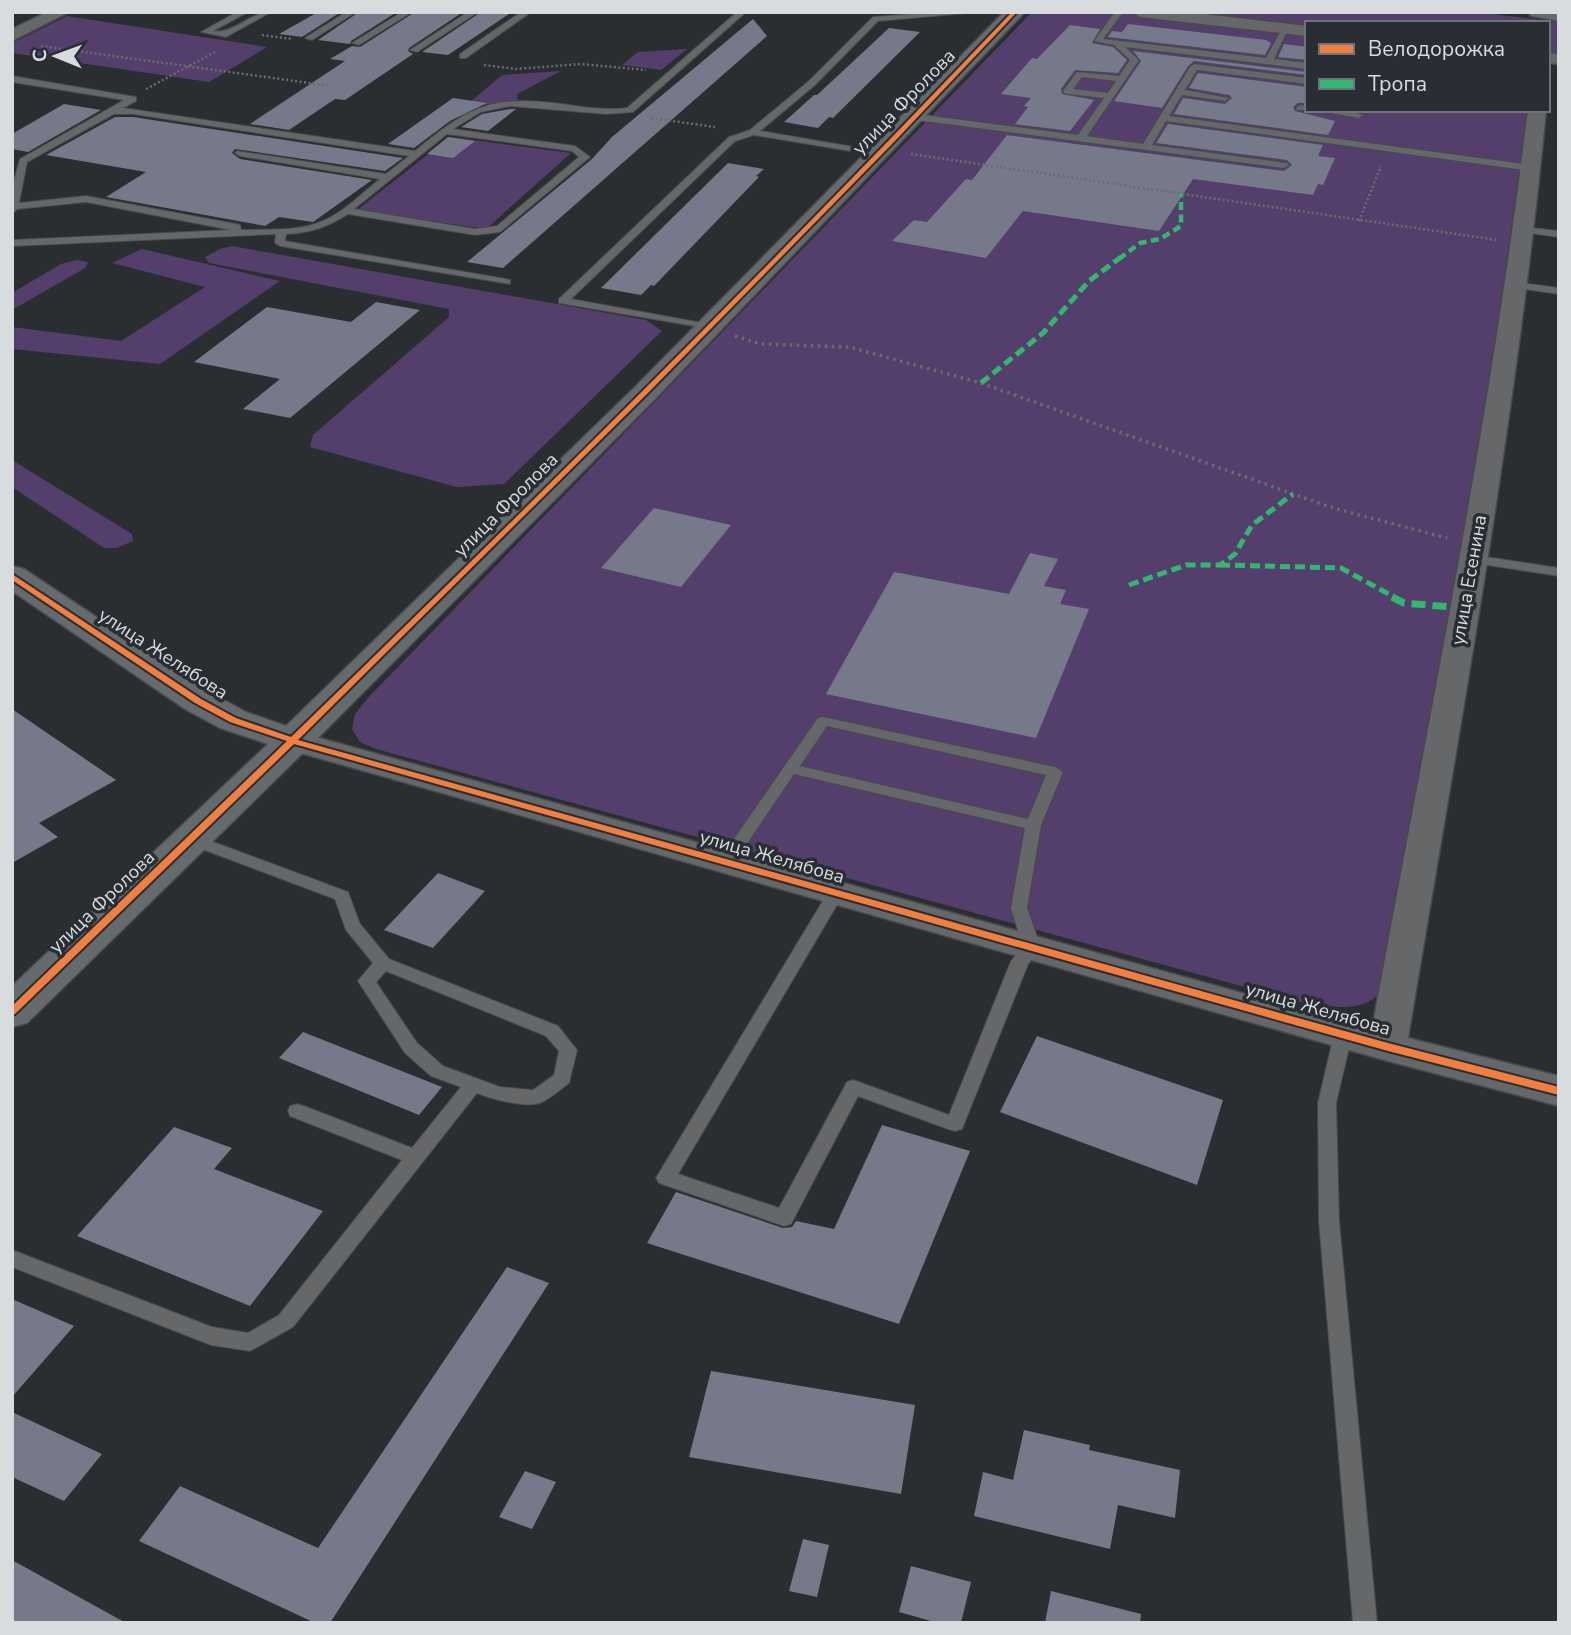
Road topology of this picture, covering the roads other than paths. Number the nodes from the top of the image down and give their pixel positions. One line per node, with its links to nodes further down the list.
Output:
1 (61, 12): 18 (street)
2 (244, 12): 3 (lane)
3 (267, 12)
4 (352, 12): 19 (lane)
5 (408, 12): 20 (lane)
6 (474, 12): 22 (lane)
7 (527, 12): 23 (lane)
8 (741, 12): 38 (lane)
9 (974, 12): 39 (lane)
10 (1000, 12): 11 (lane)
11 (1015, 12): 35 (street, улица Фролова)
12 (1119, 12): 21 (lane)
13 (1140, 12): 16 (street)
14 (1538, 12): 15 (street)
15 (1559, 15)
16 (1286, 29): 17 (street); 24 (lane)
17 (1305, 31)
18 (12, 36)
19 (309, 38)
20 (356, 43)
21 (1116, 43): 24 (lane); 27 (lane)
22 (414, 50)
23 (463, 56)
24 (1269, 61): 25 (lane)
25 (1305, 66)
26 (12, 79): 32 (lane)
27 (1121, 79): 30 (lane); 30 (lane)
28 (1305, 81): 29 (lane)
29 (1179, 92): 31 (lane); 36 (lane)
30 (1110, 96): 40 (lane)
31 (1225, 98)
32 (114, 111): 44 (lane); 48 (lane)
33 (1323, 112): 37 (lane)
34 (1537, 112): 46 (street, улица Есенина)
35 (916, 117): 40 (lane); 42 (street, улица Фролова)
36 (1162, 118): 37 (lane); 41 (lane)
37 (1354, 126): 46 (lane)
38 (445, 131): 44 (lane); 49 (lane)
39 (753, 132): 42 (lane); 58 (lane)
40 (1081, 138): 41 (lane)
41 (1146, 147): 45 (lane)
42 (880, 152): 58 (street, улица Фролова)
43 (240, 153): 47 (lane)
44 (417, 154): 47 (lane)
45 (1284, 165)
46 (1531, 168): 53 (street, улица Есенина)
47 (388, 177): 49 (lane)
48 (13, 208): 51 (lane)
49 (346, 211): 50 (lane)
50 (281, 232): 51 (lane); 55 (lane)
51 (235, 234): 54 (lane)
52 (1559, 234): 53 (lane)
53 (1523, 237): 56 (street, улица Есенина)
54 (12, 243)
55 (506, 282)
56 (1515, 285): 57 (lane); 59 (street, улица Есенина)
57 (1559, 291)
58 (708, 327): 62 (street, улица Фролова)
59 (1474, 553): 60 (lane); 72 (street, улица Есенина)
60 (1559, 572)
61 (12, 576): 62 (street, улица Желябова)
62 (294, 741): 65 (street, улица Фролова); 66 (street, улица Желябова)
63 (789, 768): 64 (lane); 64 (lane); 66 (lane)
64 (1033, 825): 68 (lane)
65 (192, 839): 69 (lane); 70 (street, улица Фролова)
66 (726, 862): 67 (street, улица Желябова)
67 (836, 893): 68 (street, улица Желябова); 68 (lane)
68 (1032, 948): 71 (street, улица Желябова)
69 (383, 963): 73 (lane); 73 (lane)
70 (12, 1012)
71 (1343, 1035): 72 (street, улица Желябова); 78 (lane)
72 (1388, 1047): 74 (street, улица Желябова)
73 (473, 1085): 76 (lane)
74 (1559, 1091)
75 (297, 1111): 76 (lane)
76 (416, 1157): 77 (lane)
77 (12, 1258)
78 (1365, 1623)

